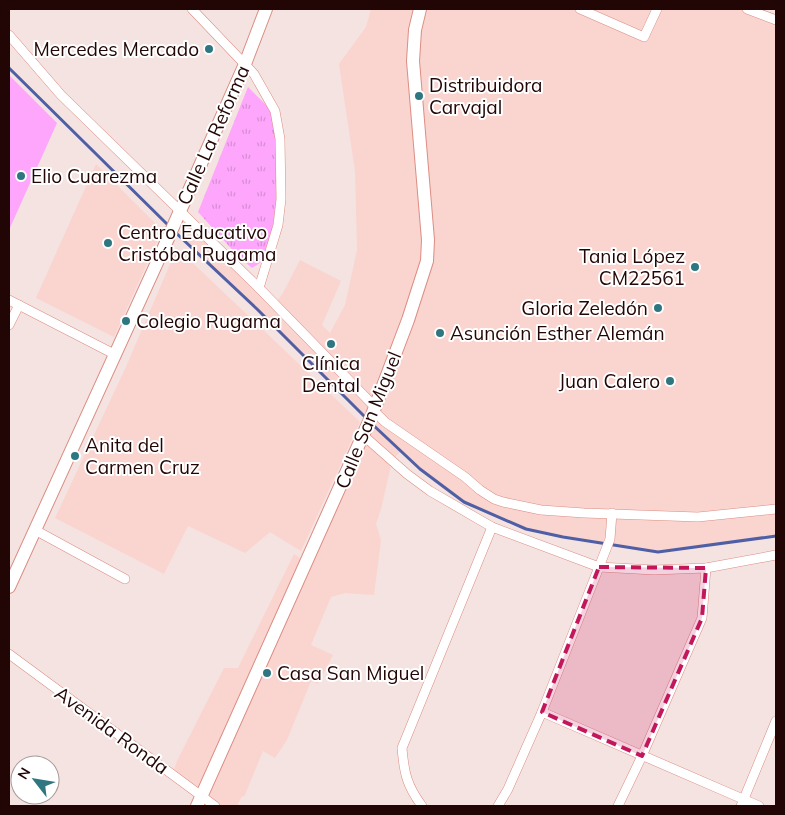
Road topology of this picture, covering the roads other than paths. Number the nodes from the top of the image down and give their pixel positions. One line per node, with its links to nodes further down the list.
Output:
1 (192, 9): 9 (street)
2 (266, 9): 9 (street, Calle La Reforma)
3 (420, 9): 16 (street, Calle San Miguel)
4 (580, 9): 5 (street)
5 (658, 9)
6 (747, 9): 7 (street)
7 (776, 20)
8 (9, 35): 10 (street)
9 (245, 64): 10 (street, Calle La Reforma); 11 (street)
10 (179, 213): 11 (street); 15 (street, Calle La Reforma)
11 (259, 288): 16 (street)
12 (9, 300): 13 (street)
13 (19, 305): 14 (street); 15 (street)
14 (9, 326)
15 (114, 354): 21 (street, Calle La Reforma)
16 (374, 411): 17 (street, Calle San Miguel); 19 (street)
17 (364, 434): 20 (street); 31 (street, Calle San Miguel)
18 (776, 509): 19 (street)
19 (611, 516): 23 (street)
20 (492, 527): 23 (street); 34 (street)
21 (35, 530): 25 (street); 26 (street, Calle La Reforma)
22 (776, 555): 24 (street)
23 (600, 565): 24 (street); 28 (street)
24 (706, 568): 30 (street)
25 (125, 579)
26 (9, 587)
27 (9, 654): 31 (street, Avenida Ronda)
28 (542, 712): 30 (street); 35 (street)
29 (776, 721): 32 (street)
30 (642, 756): 32 (street); 36 (street)
31 (199, 802): 33 (street, Avenida Ronda)
32 (742, 803): 37 (street)
33 (215, 806)
34 (422, 806)
35 (498, 806)
36 (618, 806)
37 (759, 806)

